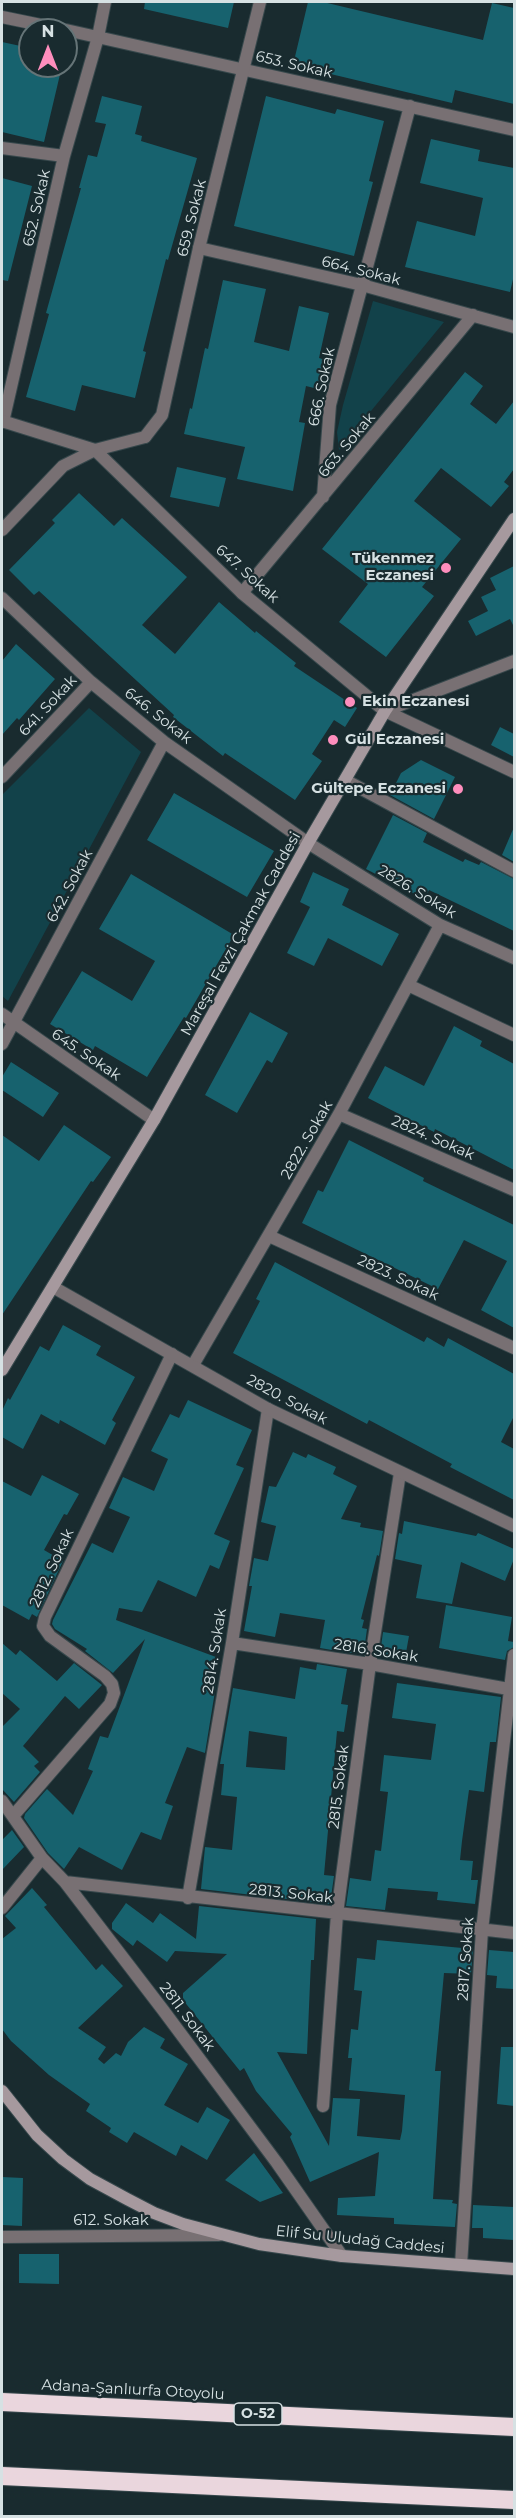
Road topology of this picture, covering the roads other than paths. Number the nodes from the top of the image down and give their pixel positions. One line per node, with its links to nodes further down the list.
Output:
1 (105, 2): 6 (street, 652. Sokak)
2 (260, 2): 7 (street, 659. Sokak)
3 (2, 17): 4 (street, 653. Sokak)
4 (18, 20)
5 (78, 33): 6 (street, 653. Sokak)
6 (98, 37): 7 (street, 653. Sokak); 11 (street, 652. Sokak)
7 (244, 69): 8 (street, 653. Sokak); 12 (street, 659. Sokak)
8 (410, 106): 9 (street, 653. Sokak); 13 (street, 666. Sokak)
9 (514, 130)
10 (2, 148): 11 (street)
11 (64, 156): 16 (street, 652. Sokak)
12 (199, 248): 13 (street, 664. Sokak); 17 (street, 659. Sokak)
13 (362, 285): 14 (street, 664. Sokak); 18 (street, 666. Sokak)
14 (473, 315): 15 (street, 664. Sokak); 18 (street, 663. Sokak)
15 (514, 327)
16 (2, 421): 17 (street)
17 (95, 450): 20 (street); 21 (street, 647. Sokak)
18 (323, 496): 21 (street, 663. Sokak)
19 (514, 519): 25 (main road, Mareşal Fevzi Çakmak Caddesi)
20 (2, 530)
21 (242, 593): 25 (street, 647. Sokak)
22 (2, 598): 24 (street, 646. Sokak)
23 (514, 661): 25 (street)
24 (91, 682): 26 (street, 646. Sokak); 28 (street, 641. Sokak)
25 (386, 711): 27 (street, 647. Sokak); 29 (main road, Mareşal Fevzi Çakmak Caddesi)
26 (164, 742): 30 (street, 646. Sokak); 36 (street, 642. Sokak)
27 (514, 772)
28 (2, 777)
29 (345, 780): 30 (main road, Mareşal Fevzi Çakmak Caddesi); 31 (street)
30 (308, 843): 32 (street, 2826. Sokak); 40 (main road, Mareşal Fevzi Çakmak Caddesi)
31 (514, 871)
32 (440, 925): 33 (street, 2826. Sokak); 34 (street, 2822. Sokak)
33 (514, 958)
34 (408, 985): 37 (street); 39 (street, 2822. Sokak)
35 (2, 1014): 36 (street, 645. Sokak)
36 (13, 1023): 38 (street, 642. Sokak); 40 (street, 645. Sokak)
37 (514, 1035)
38 (2, 1044)
39 (339, 1114): 41 (street, 2824. Sokak); 42 (street, 2822. Sokak)
40 (154, 1120): 43 (main road, Mareşal Fevzi Çakmak Caddesi)
41 (514, 1190)
42 (269, 1236): 44 (street, 2823. Sokak); 46 (street, 2822. Sokak)
43 (53, 1287): 45 (street, 2820. Sokak); 47 (main road, Mareşal Fevzi Çakmak Caddesi)
44 (514, 1348)
45 (172, 1354): 46 (street, 2820. Sokak); 56 (street, 2812. Sokak)
46 (193, 1365): 48 (street, 2820. Sokak)
47 (2, 1370)
48 (268, 1409): 49 (street, 2820. Sokak); 51 (street, 2814. Sokak)
49 (400, 1473): 50 (street, 2820. Sokak); 53 (street, 2815. Sokak)
50 (514, 1526)
51 (231, 1644): 53 (street, 2816. Sokak); 59 (street, 2814. Sokak)
52 (514, 1655): 54 (street, 2817. Sokak)
53 (370, 1664): 54 (street, 2816. Sokak); 61 (street, 2815. Sokak)
54 (512, 1690): 62 (street, 2817. Sokak)
55 (2, 1802): 56 (street, 2811. Sokak)
56 (13, 1816): 57 (street, 2811. Sokak)
57 (42, 1858): 58 (street, 2811. Sokak); 60 (street)
58 (65, 1882): 59 (street, 2813. Sokak); 68 (street, 2811. Sokak)
59 (188, 1898): 61 (street, 2813. Sokak)
60 (2, 1908)
61 (337, 1914): 62 (street, 2813. Sokak); 65 (street, 2815. Sokak)
62 (482, 1930): 63 (street, 2813. Sokak); 69 (street, 2817. Sokak)
63 (514, 1933)
64 (2, 2091): 66 (main road, Elif Su Uludağ Caddesi)
65 (323, 2106)
66 (220, 2235): 67 (street, 612. Sokak); 68 (main road, Elif Su Uludağ Caddesi)
67 (2, 2237)
68 (342, 2256): 69 (main road, Elif Su Uludağ Caddesi)
69 (461, 2265): 70 (main road, Elif Su Uludağ Caddesi)
70 (514, 2269)
71 (2, 2402): 72 (highway, Adana-Şanlıurfa Otoyolu / O-52)
72 (514, 2427)
73 (2, 2476): 74 (highway)
74 (514, 2500)

